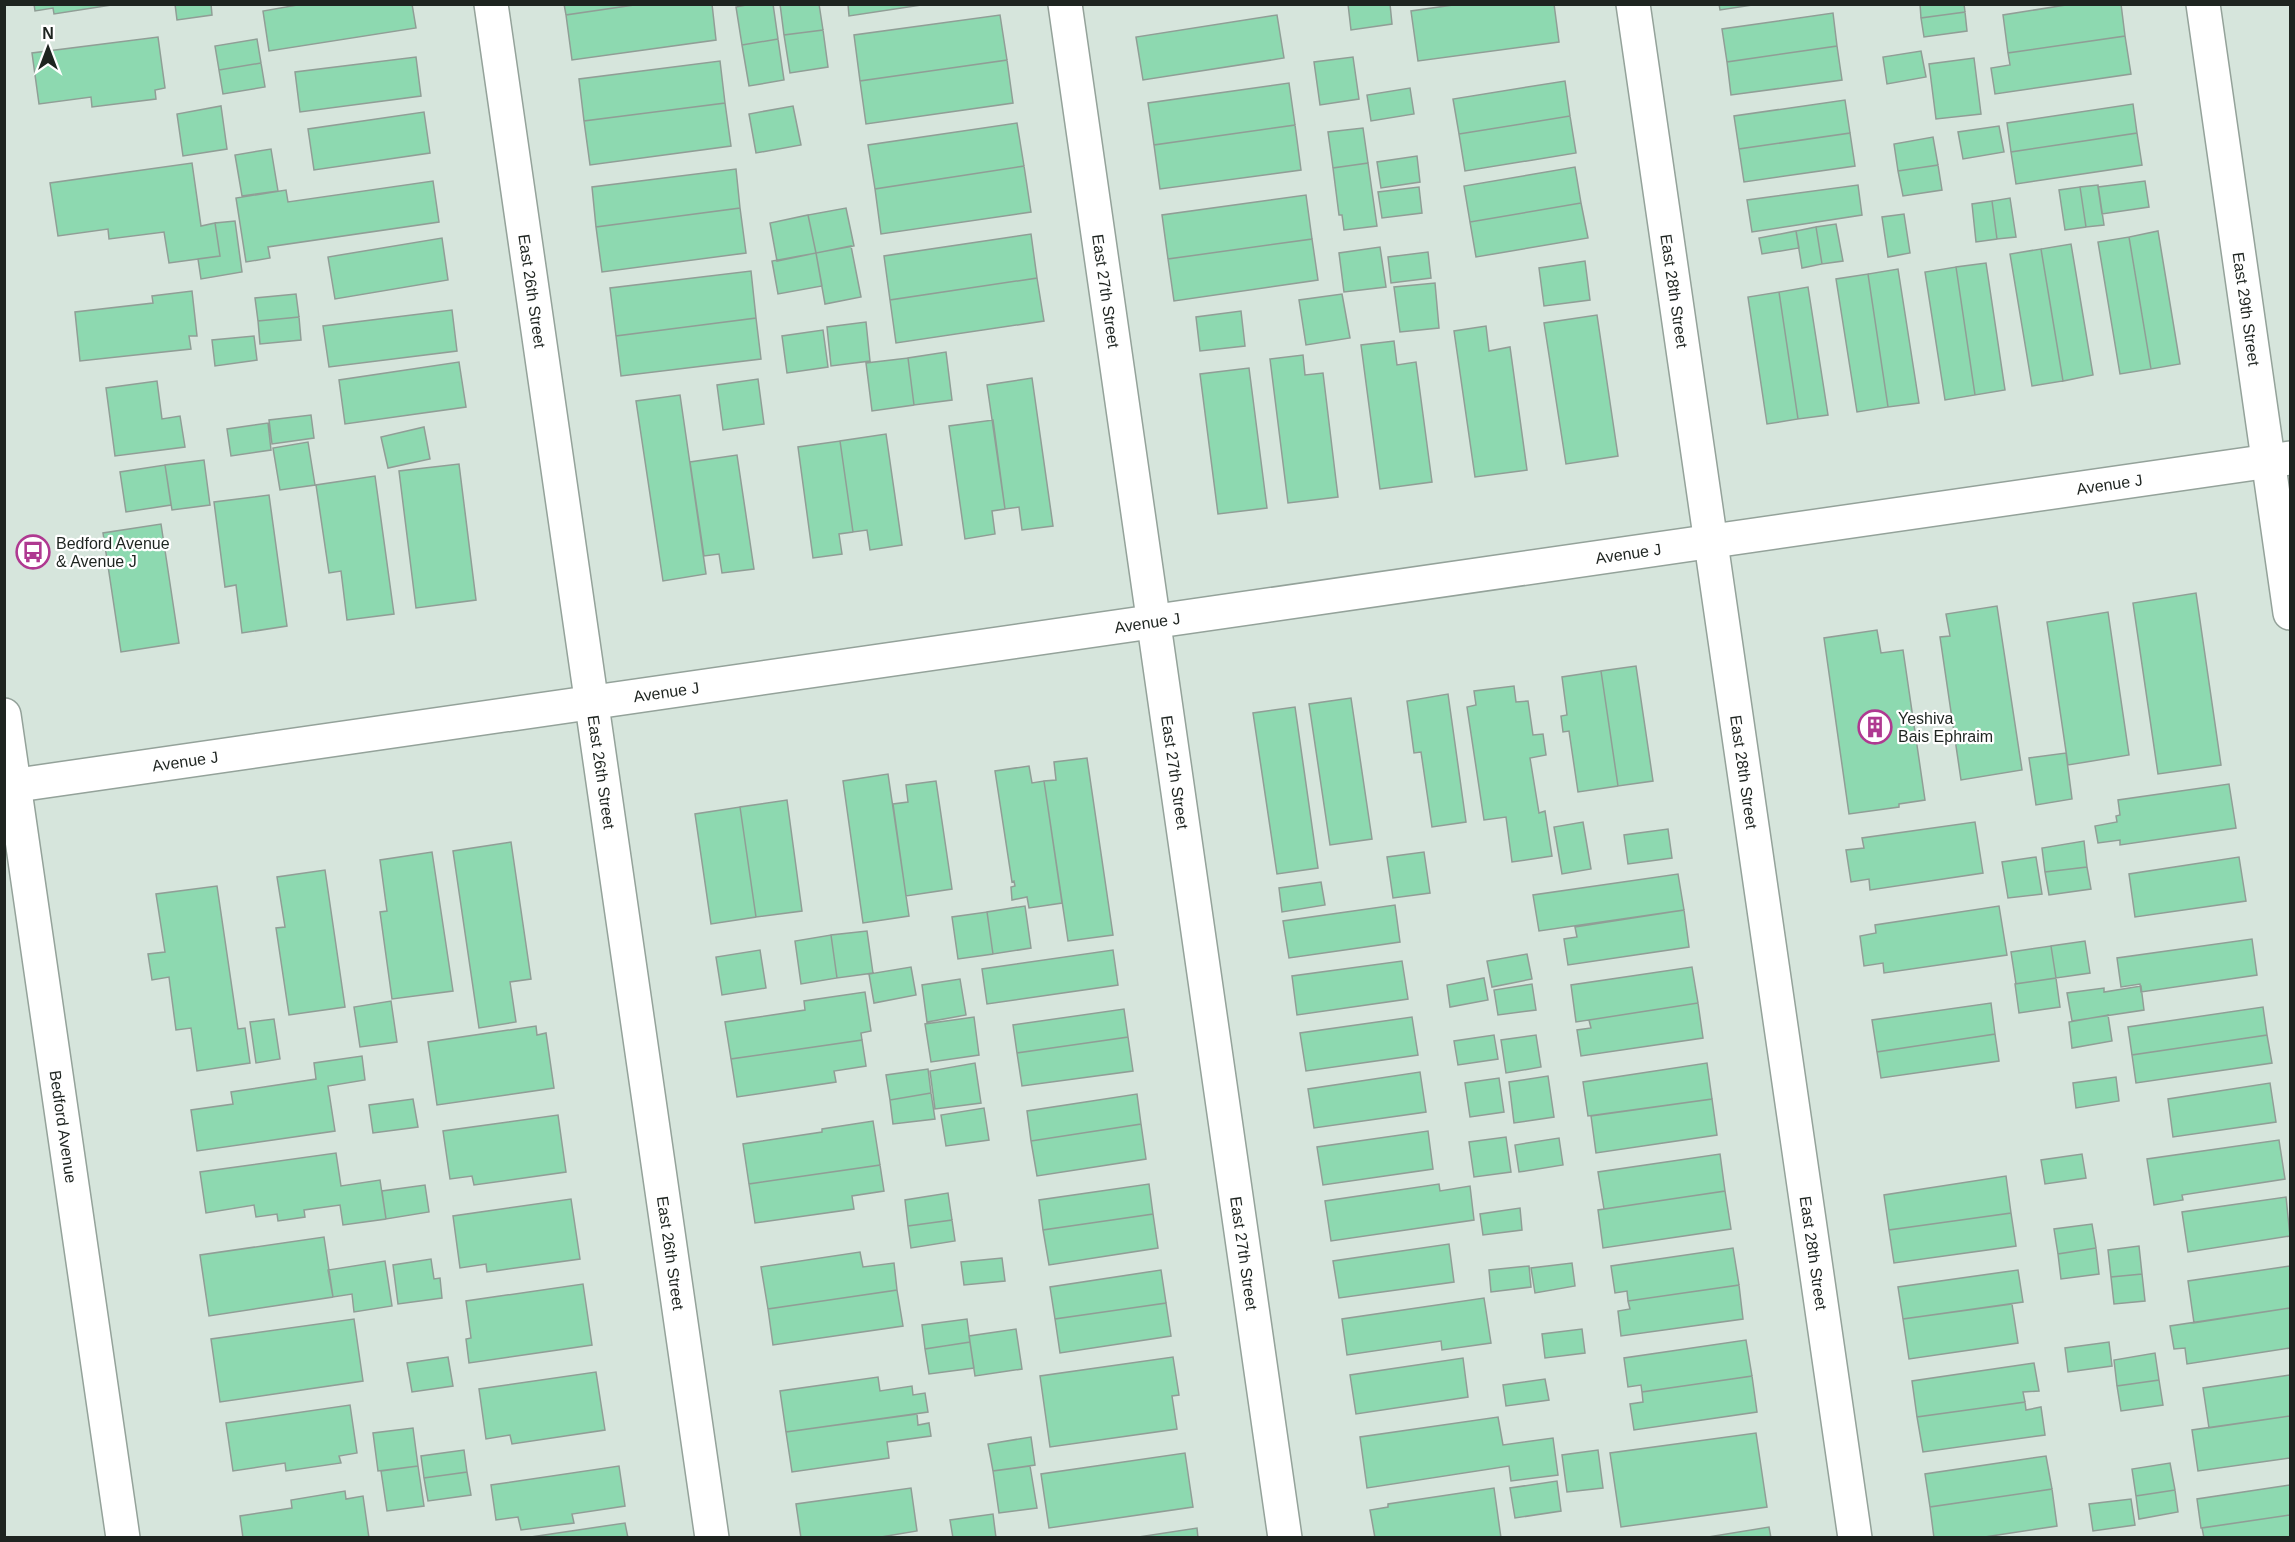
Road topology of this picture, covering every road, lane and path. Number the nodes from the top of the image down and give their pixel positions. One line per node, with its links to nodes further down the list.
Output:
1 (491, 4): 9 (street, East 26th Street)
2 (1065, 4): 8 (street, East 27th Street)
3 (1633, 4): 6 (street, East 28th Street)
4 (2203, 4): 5 (street, East 29th Street)
5 (2279, 459): 6 (street, Avenue J); 7 (street, East 29th Street)
6 (1710, 541): 8 (street, Avenue J); 15 (street, East 28th Street)
7 (2290, 614)
8 (1154, 621): 9 (street, Avenue J); 14 (street, East 27th Street)
9 (590, 702): 11 (street, Avenue J); 13 (street, East 26th Street)
10 (4, 715): 11 (street, Bedford Avenue)
11 (9, 786): 12 (street, Bedford Avenue)
12 (123, 1538)
13 (712, 1538)
14 (1285, 1538)
15 (1855, 1538)

